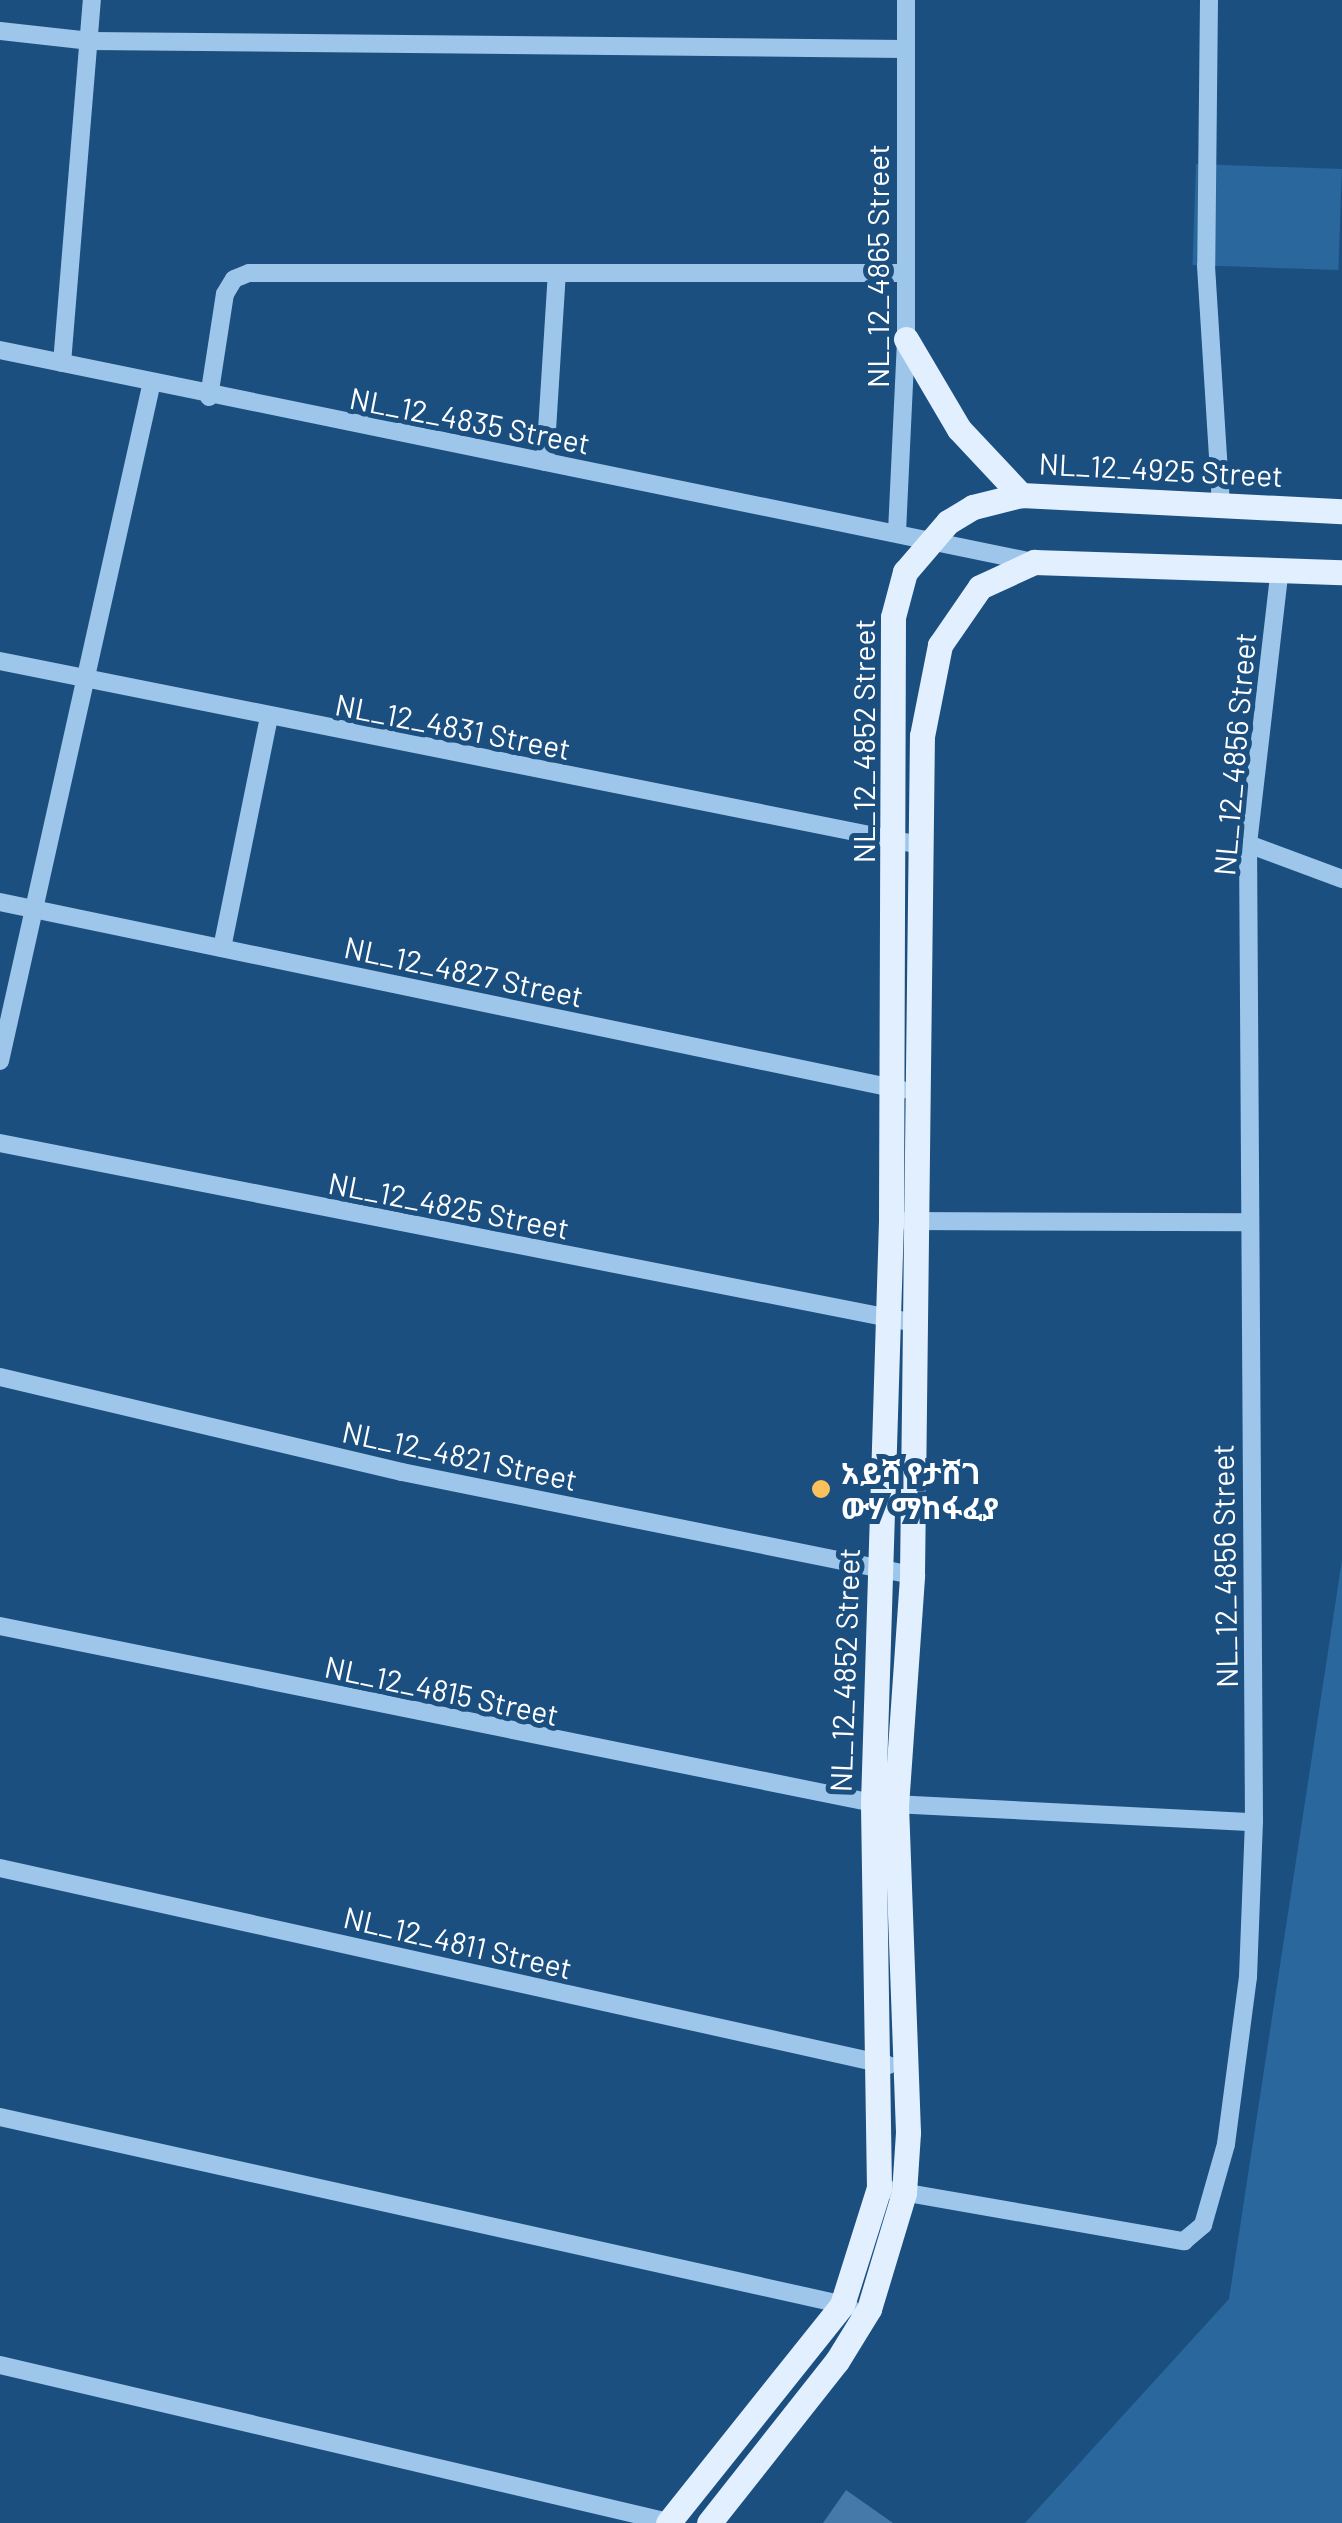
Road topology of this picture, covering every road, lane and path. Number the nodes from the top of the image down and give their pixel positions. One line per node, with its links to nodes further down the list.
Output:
1 (92, 0): 5 (street)
2 (906, 0): 6 (street, NL_12_4865 Street)
3 (1209, 0): 16 (street)
4 (0, 31): 5 (street)
5 (90, 42): 6 (street); 11 (street)
6 (905, 49): 8 (street, NL_12_4865 Street)
7 (557, 273): 8 (street); 13 (street); 14 (street)
8 (905, 274): 9 (street, NL_12_4865 Street)
9 (906, 339): 15 (main road); 18 (street, NL_12_4865 Street)
10 (0, 350): 11 (street, NL_12_4835 Street)
11 (62, 363): 12 (street, NL_12_4835 Street)
12 (151, 386): 13 (street, NL_12_4835 Street); 24 (street)
13 (209, 397): 14 (street, NL_12_4835 Street)
14 (544, 462): 18 (street, NL_12_4835 Street)
15 (1021, 494): 16 (main road, NL_12_4925 Street); 19 (main road, NL_12_4925 Street)
16 (1221, 504): 17 (main road, NL_12_4925 Street)
17 (1342, 511)
18 (898, 532): 19 (street, NL_12_4835 Street)
19 (930, 539): 20 (street); 26 (main road, NL_12_4852 Street)
20 (1034, 562): 21 (main road); 26 (main road, NL_12_4852 Street)
21 (1280, 569): 22 (main road); 27 (street, NL_12_4856 Street)
22 (1342, 572)
23 (0, 661): 24 (street, NL_12_4831 Street)
24 (90, 680): 25 (street, NL_12_4831 Street); 30 (street)
25 (269, 717): 26 (street, NL_12_4831 Street); 31 (street)
26 (908, 844): 33 (main road, NL_12_4852 Street)
27 (1248, 844): 28 (street); 37 (street, NL_12_4856 Street)
28 (1342, 879)
29 (0, 902): 30 (street, NL_12_4827 Street)
30 (37, 910): 31 (street, NL_12_4827 Street); 32 (street)
31 (222, 948): 33 (street, NL_12_4827 Street)
32 (0, 1061)
33 (905, 1090): 35 (main road, NL_12_4852 Street); 36 (main road, NL_12_4852 Street)
34 (0, 1143): 38 (street, NL_12_4825 Street)
35 (890, 1220): 36 (street); 38 (main road, NL_12_4852 Street)
36 (917, 1221): 37 (street); 39 (main road, NL_12_4852 Street)
37 (1248, 1222): 45 (street, NL_12_4856 Street)
38 (888, 1320): 39 (street, NL_12_4825 Street); 41 (main road, NL_12_4852 Street)
39 (915, 1323): 42 (main road, NL_12_4852 Street)
40 (0, 1378): 41 (street, NL_12_4821 Street)
41 (880, 1570): 42 (street, NL_12_4821 Street); 44 (main road, NL_12_4852 Street)
42 (912, 1574): 44 (main road, NL_12_4852 Street)
43 (0, 1626): 44 (street, NL_12_4815 Street)
44 (884, 1805): 45 (street, NL_12_4815 Street); 47 (main road, NL_12_4852 Street)
45 (1254, 1822): 49 (street, NL_12_4856 Street)
46 (0, 1868): 47 (street, NL_12_4811 Street)
47 (893, 2066): 49 (main road, NL_12_4852 Street)
48 (0, 2117): 50 (street)
49 (891, 2190): 50 (main road, NL_12_4852 Street); 51 (main road, NL_12_4852 Street)
50 (842, 2305): 51 (street); 53 (main road, NL_12_4852 Street)
51 (869, 2309): 54 (main road, NL_12_4852 Street)
52 (0, 2365): 53 (street)
53 (670, 2523)
54 (710, 2523)

